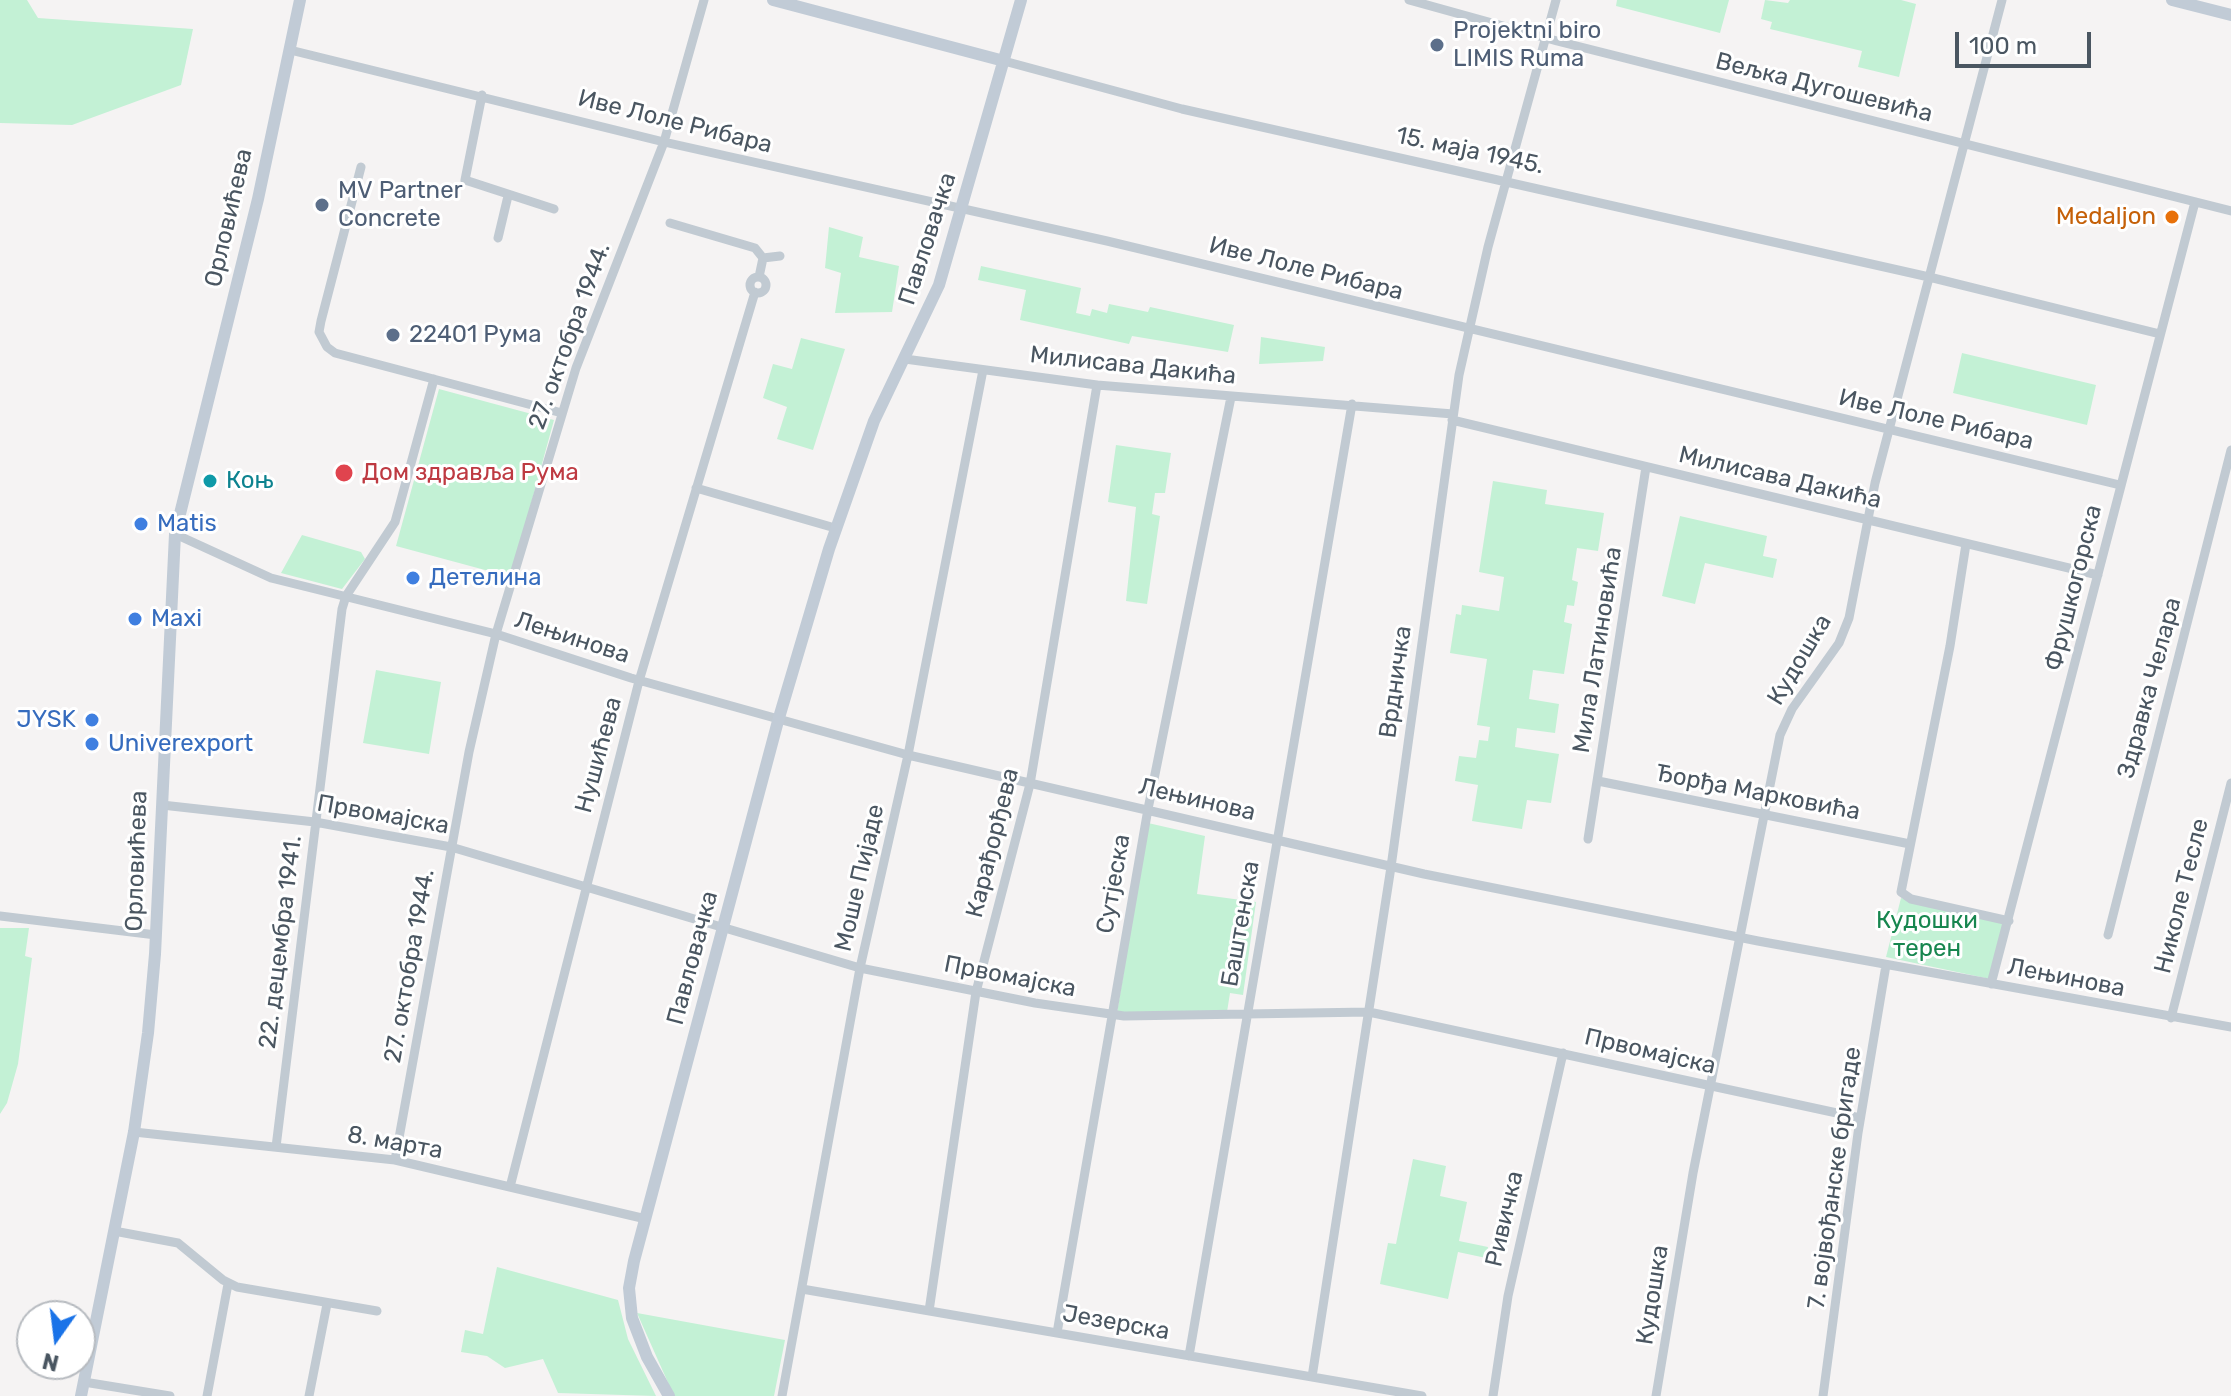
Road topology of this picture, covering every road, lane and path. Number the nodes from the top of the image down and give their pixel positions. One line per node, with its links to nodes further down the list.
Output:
1 (300, 0): 11 (street, Орловићева)
2 (704, 0): 14 (street, 27. октобра 1944.)
3 (773, 0): 12 (street, 15. маја 1945.)
4 (1021, 0): 12 (street, Павловачка)
5 (1409, 0): 10 (street, Вељка Дугошевића)
6 (1556, 0): 10 (street, Врдничка)
7 (2002, 0): 15 (street, Кудошка)
8 (2172, 0): 9 (street)
9 (2231, 15)
10 (1545, 38): 15 (street, Вељка Дугошевића); 17 (street, Врдничка)
11 (290, 50): 13 (street, Иве Лоле Рибара); 45 (street, Орловићева)
12 (1004, 61): 17 (street, 15. маја 1945.); 21 (street, Павловачка)
13 (482, 95): 14 (street, Иве Лоле Рибара); 18 (street)
14 (664, 142): 21 (street, Иве Лоле Рибара); 36 (street, 27. октобра 1944.)
15 (1965, 144): 19 (street, Вељка Дугошевића); 27 (street, Кудошка)
16 (361, 167): 32 (street)
17 (1506, 181): 27 (street, 15. маја 1945.); 28 (street, Врдничка)
18 (508, 196): 20 (street); 24 (street)
19 (2195, 202): 22 (street, Вељка Дугошевића); 29 (street, Фрушкогорска)
20 (554, 209)
21 (962, 209): 28 (street, Иве Лоле Рибара); 30 (street, Павловачка)
22 (2231, 211)
23 (670, 223): 26 (street)
24 (498, 238)
25 (780, 256): 26 (street)
26 (763, 258): 42 (street, Нушићева)
27 (1929, 277): 29 (street, 15. маја 1945.); 38 (street, Кудошка)
28 (1468, 329): 37 (street, Врдничка); 38 (street, Иве Лоле Рибара)
29 (2160, 334): 41 (street, Фрушкогорска)
30 (905, 359): 31 (street, Милисава Дакића); 44 (street, Павловачка)
31 (983, 370): 33 (street, Милисава Дакића); 52 (street, Моше Пијаде)
32 (434, 379): 36 (street); 48 (street, 22. децембра 1941.)
33 (1097, 385): 34 (street, Милисава Дакића); 55 (street, Карађорђева)
34 (1231, 397): 35 (street, Милисава Дакића); 57 (street, Сутјеска)
35 (1352, 404): 37 (street, Милисава Дакића); 60 (street, Баштенска)
36 (562, 413): 49 (street, 27. октобра 1944.)
37 (1453, 417): 40 (street, Милисава Дакића); 64 (street, Врдничка)
38 (1890, 429): 41 (street, Иве Лоле Рибара); 43 (street, Кудошка)
39 (2231, 450): 70 (street, Здравка Челара)
40 (1646, 467): 43 (street, Милисава Дакића); 53 (street, Мила Латиновића)
41 (2120, 485): 47 (street, Фрушкогорска)
42 (696, 488): 44 (street); 50 (street, Нушићева)
43 (1867, 519): 46 (street, Милисава Дакића); 58 (street, Кудошка)
44 (835, 528): 51 (street, Павловачка)
45 (175, 534): 48 (street, Лењинова); 56 (street, Орловићева)
46 (1966, 544): 47 (street, Милисава Дакића); 62 (street)
47 (2098, 575): 67 (street, Фрушкогорска)
48 (346, 596): 49 (street, Лењинова); 59 (street, 22. децембра 1941.)
49 (496, 634): 50 (street, Лењинова); 63 (street, 27. октобра 1944.)
50 (639, 681): 51 (street, Лењинова); 65 (street, Нушићева)
51 (778, 721): 52 (street, Лењинова); 68 (street, Павловачка)
52 (908, 755): 55 (street, Лењинова); 73 (street, Моше Пијаде)
53 (1598, 781): 58 (street, Ђорђа Марковића); 61 (street, Мила Латиновића)
54 (2231, 783): 79 (street, Николе Тесле)
55 (1030, 784): 57 (street, Лењинова); 75 (street, Карађорђева)
56 (162, 805): 59 (street, Првомајска); 69 (street, Орловићева)
57 (1148, 809): 60 (street, Лењинова); 78 (street, Сутјеска)
58 (1764, 814): 62 (street, Ђорђа Марковића); 71 (street, Кудошка)
59 (315, 822): 63 (street, Првомајска); 85 (street, 22. децембра 1941.)
60 (1275, 839): 64 (street, Лењинова); 77 (street, Баштенска)
61 (1588, 839)
62 (1910, 844): 67 (street)
63 (451, 847): 65 (street, Првомајска); 86 (street, 27. октобра 1944.)
64 (1391, 867): 71 (street, Лењинова); 76 (street, Врдничка)
65 (585, 886): 68 (street, Првомајска); 87 (street, Нушићева)
66 (0, 916): 69 (street)
67 (2009, 921): 74 (street, Фрушкогорска)
68 (725, 926): 73 (street, Првомајска); 88 (street, Павловачка)
69 (156, 935): 84 (street, Орловићева)
70 (2108, 935)
71 (1739, 937): 72 (street, Лењинова); 82 (street, Кудошка)
72 (1886, 965): 74 (street, Лењинова); 83 (street, 7. војвођанске бригаде)
73 (860, 968): 75 (street, Првомајска); 91 (street, Моше Пијаде)
74 (1991, 984): 79 (street, Лењинова)
75 (976, 992): 78 (street, Првомајска); 94 (street, Карађорђева)
76 (1369, 1012): 77 (street, Првомајска); 81 (street, Првомајска); 97 (street, Врдничка)
77 (1246, 1015): 78 (street, Првомајска); 96 (street, Баштенска)
78 (1110, 1016): 95 (street, Сутјеска)
79 (2171, 1018): 80 (street, Лењинова)
80 (2231, 1027)
81 (1563, 1053): 82 (street, Првомајска); 106 (street, Ривичка)
82 (1710, 1087): 83 (street, Првомајска); 107 (street, Кудошка)
83 (1860, 1118): 108 (street, 7. војвођанске бригаде)
84 (134, 1132): 85 (street, 8. марта); 89 (street, Орловићева)
85 (276, 1147): 86 (street, 8. марта)
86 (395, 1160): 87 (street, 8. марта)
87 (510, 1187): 88 (street, 8. марта)
88 (646, 1219): 103 (street, Павловачка)
89 (114, 1231): 90 (street); 98 (street, Орловићева)
90 (228, 1284): 92 (street); 101 (street)
91 (802, 1289): 94 (street, Језерска); 104 (street, Моше Пијаде)
92 (327, 1304): 93 (street); 102 (street)
93 (377, 1311)
94 (929, 1311): 95 (street, Језерска)
95 (1057, 1333): 96 (street, Језерска)
96 (1189, 1356): 97 (street, Језерска)
97 (1312, 1377): 105 (street, Језерска)
98 (84, 1382): 99 (street, Орловићева); 100 (street)
99 (81, 1396)
100 (170, 1396)
101 (207, 1396)
102 (309, 1396)
103 (669, 1396)
104 (782, 1396)
105 (1422, 1396)
106 (1493, 1396)
107 (1656, 1396)
108 (1823, 1396)

